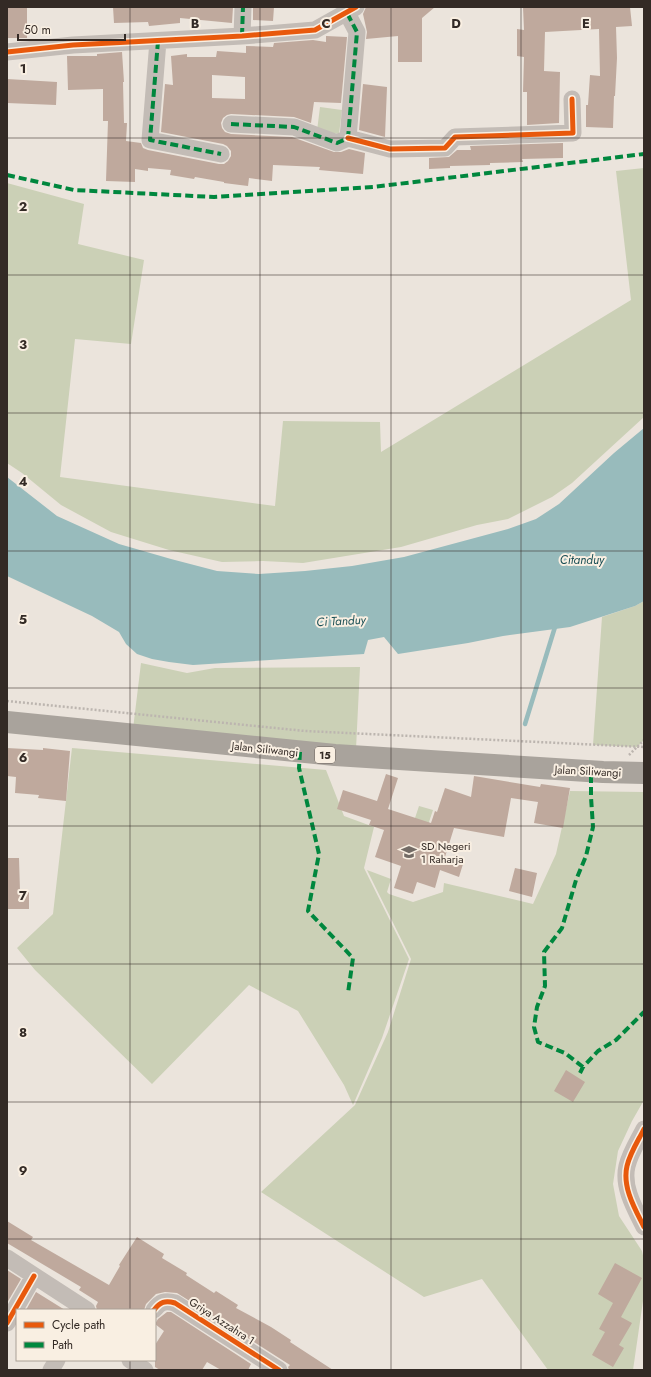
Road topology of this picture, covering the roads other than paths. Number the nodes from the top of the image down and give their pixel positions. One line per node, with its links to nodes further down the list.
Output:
1 (243, 7): 3 (street)
2 (352, 10): 3 (street); 8 (street)
3 (242, 36): 4 (street)
4 (158, 40): 5 (street); 9 (street)
5 (7, 52)
6 (572, 99): 8 (street)
7 (231, 124): 8 (street)
8 (348, 138)
9 (222, 154)
10 (7, 722): 11 (highway, Jalan Siliwangi / 15)
11 (644, 773)
12 (644, 1130): 13 (street)
13 (644, 1227)
14 (7, 1258): 15 (street)
15 (34, 1276): 16 (street); 18 (street)
16 (84, 1309)
17 (155, 1309): 21 (street, Griya Azzahra 1)
18 (7, 1323)
19 (56, 1361): 20 (street)
20 (51, 1370)
21 (279, 1370)

